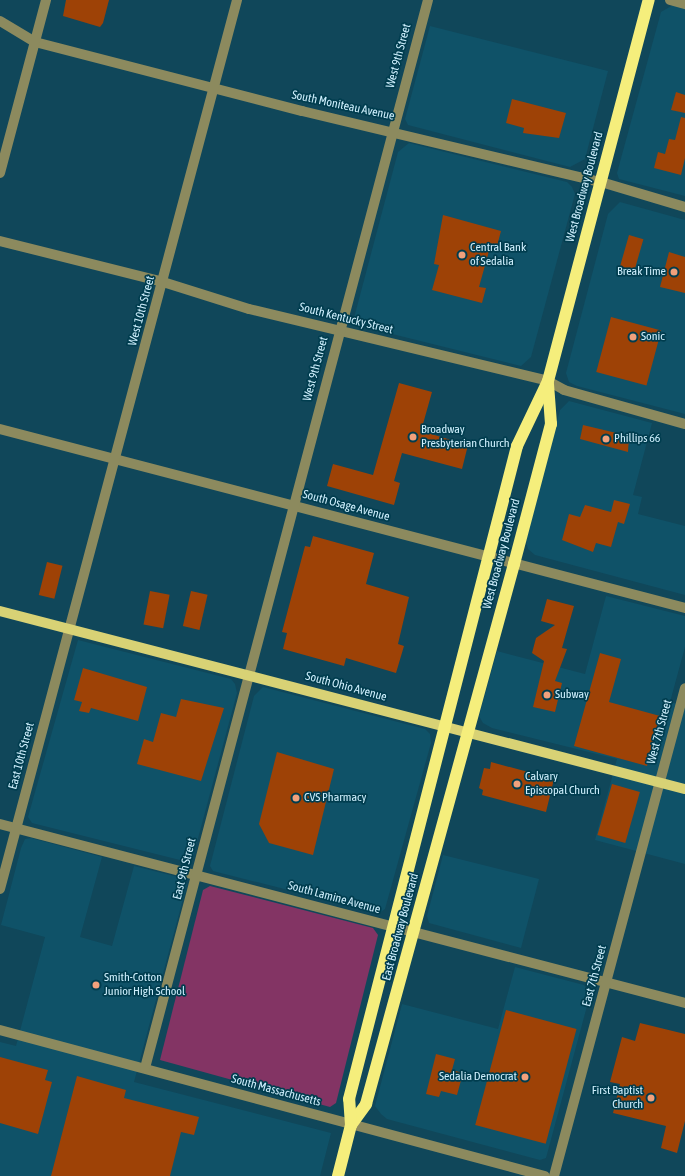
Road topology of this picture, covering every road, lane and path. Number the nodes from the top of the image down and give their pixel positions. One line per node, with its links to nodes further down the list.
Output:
1 (46, 0): 8 (street)
2 (237, 0): 9 (street, West 10th Street)
3 (428, 0): 10 (street, West 9th Street)
4 (649, 0): 13 (highway, West Broadway Boulevard)
5 (670, 0): 6 (street)
6 (685, 4)
7 (0, 21): 8 (street, South Moniteau Avenue)
8 (35, 42): 9 (street, South Moniteau Avenue); 11 (street)
9 (213, 88): 10 (street, South Moniteau Avenue); 16 (street, West 10th Street)
10 (393, 130): 13 (street, South Moniteau Avenue); 17 (street, West 9th Street)
11 (4, 137): 12 (street)
12 (0, 173)
13 (601, 182): 14 (street, South Moniteau Avenue); 18 (highway, West Broadway Boulevard)
14 (685, 207)
15 (0, 241): 16 (street, South Kentucky Street)
16 (163, 282): 17 (street, South Kentucky Street); 21 (street, West 10th Street)
17 (340, 331): 18 (street, South Kentucky Street); 22 (street, West 9th Street)
18 (548, 381): 19 (street, South Kentucky Street); 23 (highway, West Broadway Boulevard); 24 (highway, West Broadway Boulevard)
19 (685, 424)
20 (0, 429): 21 (street, South Osage Avenue)
21 (115, 459): 22 (street, South Osage Avenue); 27 (street, West 10th Street)
22 (294, 506): 23 (street, South Osage Avenue); 28 (street, West 9th Street)
23 (488, 557): 24 (street, South Osage Avenue); 30 (highway, West Broadway Boulevard)
24 (514, 564): 25 (street, South Osage Avenue); 31 (highway, West Broadway Boulevard)
25 (685, 608)
26 (0, 611): 27 (main road, South Ohio Avenue)
27 (69, 629): 28 (main road, South Ohio Avenue); 35 (street, East 10th Street)
28 (249, 675): 30 (main road, South Ohio Avenue); 36 (street, East 9th Street)
29 (685, 688): 32 (street, West 7th Street)
30 (444, 726): 31 (main road, South Ohio Avenue); 38 (highway, East Broadway Boulevard)
31 (469, 732): 32 (main road, South Ohio Avenue); 39 (highway, East Broadway Boulevard)
32 (660, 782): 33 (main road, South Ohio Avenue); 40 (street, East 7th Street)
33 (685, 789)
34 (0, 824): 35 (street, South Lamine Avenue)
35 (16, 829): 36 (street, South Lamine Avenue); 37 (street, East 10th Street)
36 (197, 876): 38 (street, South Lamine Avenue); 43 (street, East 9th Street)
37 (0, 889)
38 (392, 927): 39 (street, South Lamine Avenue); 44 (highway, East Broadway Boulevard)
39 (415, 932): 40 (street, South Lamine Avenue); 44 (highway, East Broadway Boulevard)
40 (607, 982): 41 (street, South Lamine Avenue); 47 (street, East 7th Street)
41 (685, 1003)
42 (0, 1030): 43 (street, South Massachusetts)
43 (146, 1068): 44 (street, South Massachusetts)
44 (351, 1125): 45 (highway, East Broadway Boulevard); 46 (street, South Massachusetts)
45 (338, 1176)
46 (545, 1176)
47 (554, 1176)

